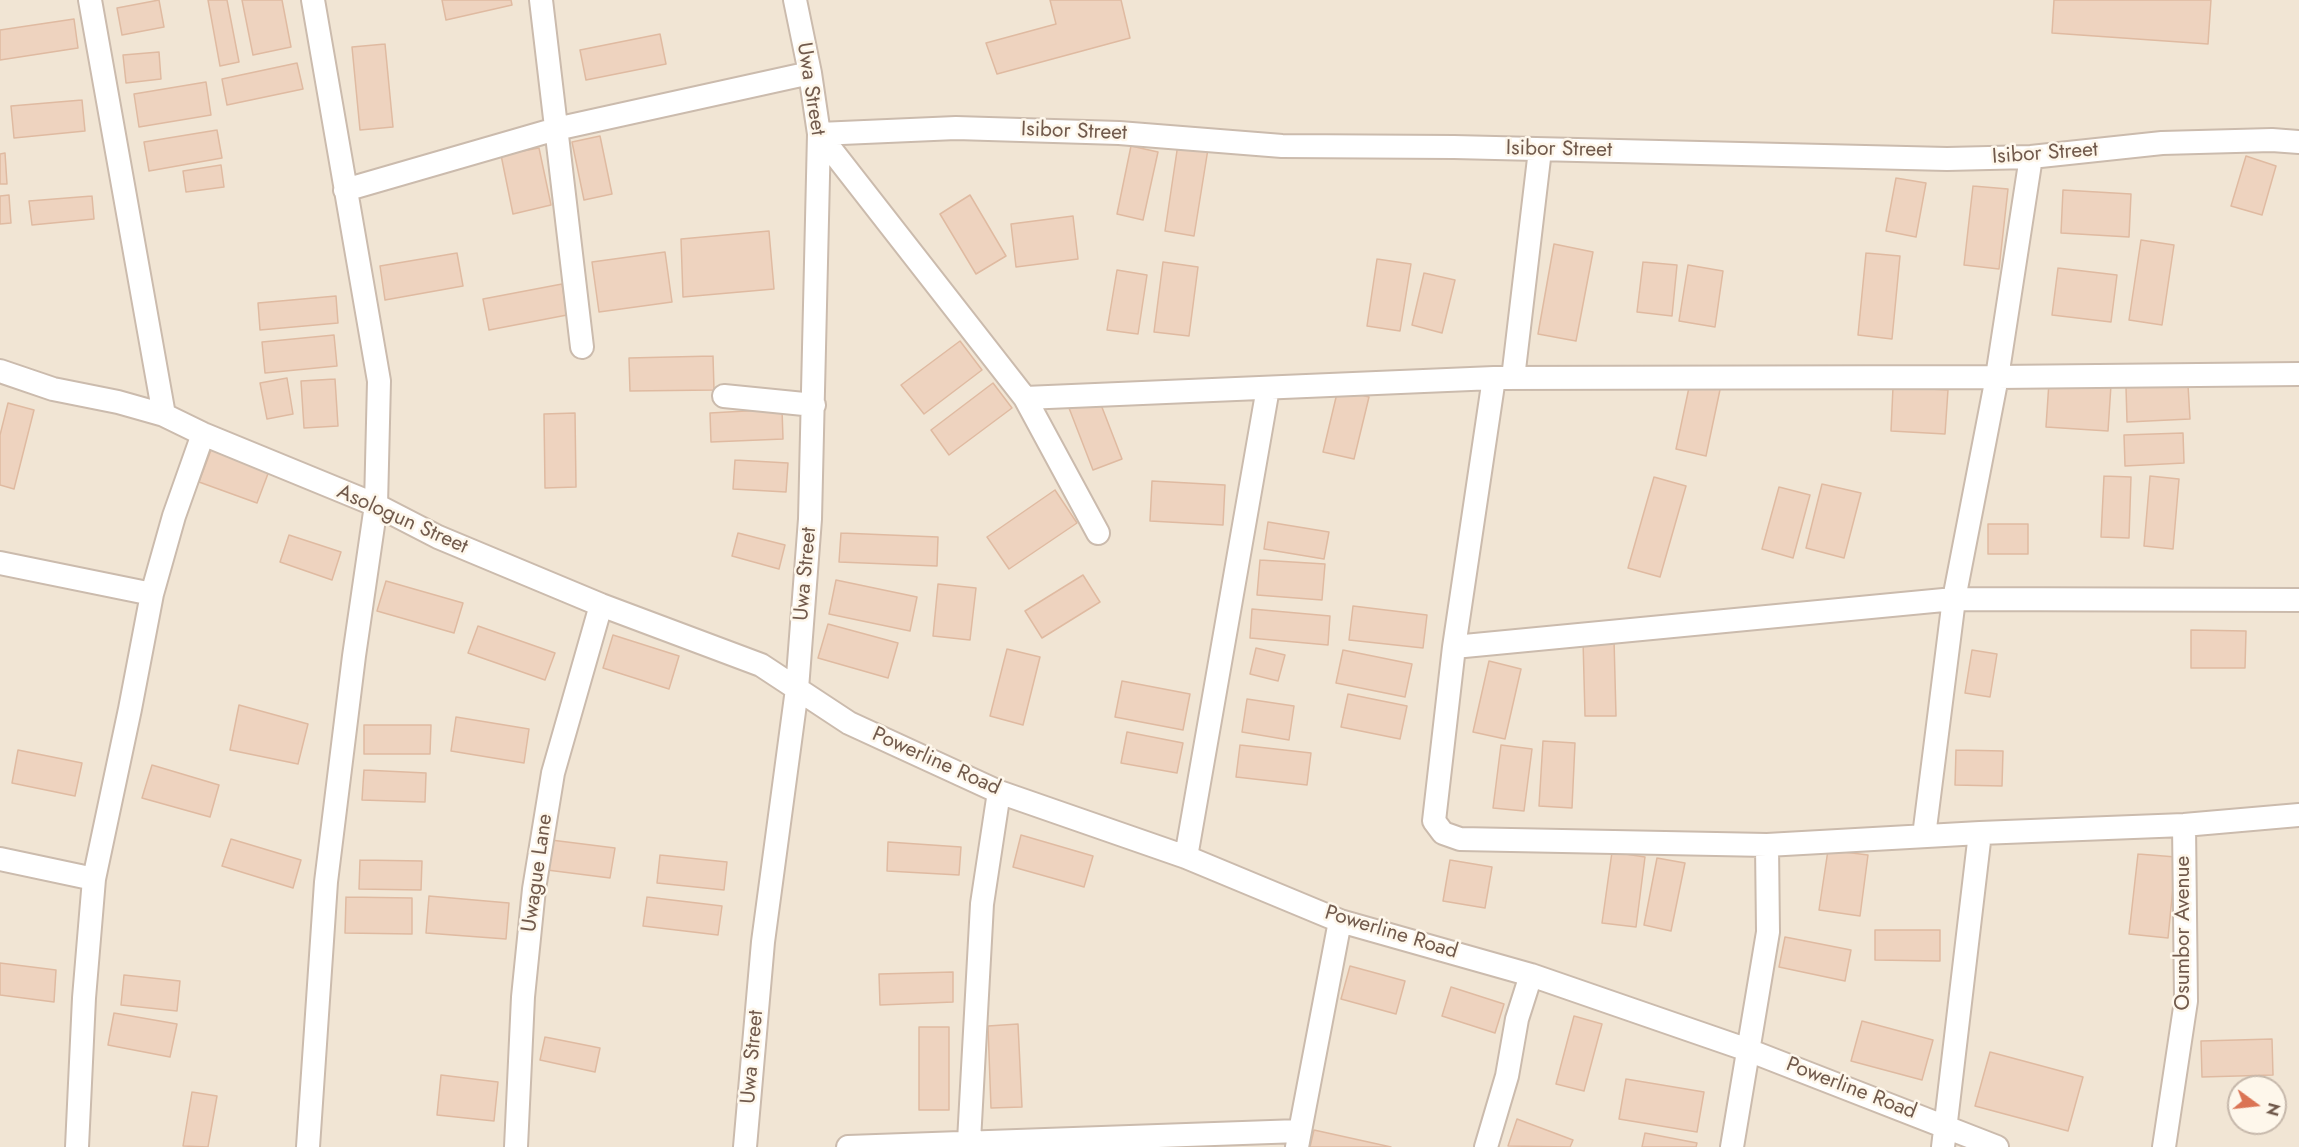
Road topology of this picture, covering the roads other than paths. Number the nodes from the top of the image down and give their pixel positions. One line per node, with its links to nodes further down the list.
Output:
1 (90, 0): 21 (street)
2 (313, 0): 11 (street)
3 (541, 0): 6 (street)
4 (795, 0): 5 (street, Uwa Street)
5 (810, 73): 6 (street); 7 (street, Uwa Street)
6 (555, 129): 11 (street); 12 (street)
7 (819, 134): 9 (street, Isibor Street); 19 (street); 20 (street, Uwa Street)
8 (2299, 142): 10 (street, Isibor Street)
9 (1540, 150): 10 (street, Isibor Street); 15 (street)
10 (2031, 157): 16 (street)
11 (345, 190): 23 (street)
12 (582, 347)
13 (0, 371): 21 (street, Asologun Street)
14 (2299, 374): 16 (street)
15 (1503, 378): 16 (street); 17 (street); 30 (street)
16 (1997, 378): 27 (street)
17 (1268, 388): 19 (street); 38 (street)
18 (724, 396): 20 (street)
19 (1025, 398): 24 (street)
20 (814, 405): 31 (street, Uwa Street)
21 (164, 414): 22 (street, Asologun Street)
22 (203, 434): 23 (street, Asologun Street); 26 (street)
23 (376, 505): 29 (street, Asologun Street); 48 (street)
24 (1098, 533)
25 (0, 563): 26 (street)
26 (152, 594): 40 (street)
27 (1954, 599): 28 (street); 30 (street); 36 (street)
28 (2299, 600)
29 (601, 605): 31 (street, Asologun Street); 49 (street, Uwague Lane)
30 (1454, 647): 37 (street)
31 (797, 690): 32 (street, Powerline Road); 50 (street, Uwa Street)
32 (999, 792): 38 (street, Powerline Road); 46 (street)
33 (2299, 815): 34 (street)
34 (2184, 825): 35 (street); 55 (street, Osumbor Avenue)
35 (1980, 833): 36 (street); 44 (street)
36 (1924, 836): 37 (street)
37 (1767, 845): 43 (street)
38 (1186, 857): 41 (street, Powerline Road)
39 (0, 859): 40 (street)
40 (94, 879): 47 (street)
41 (1340, 921): 42 (street, Powerline Road); 45 (street)
42 (1531, 975): 43 (street, Powerline Road); 52 (street)
43 (1748, 1050): 44 (street, Powerline Road); 53 (street)
44 (1944, 1136): 54 (street, Powerline Road)
45 (1298, 1139): 46 (street)
46 (969, 1141): 51 (street)
47 (77, 1147)
48 (308, 1147)
49 (516, 1147)
50 (745, 1147)
51 (848, 1147)
52 (1486, 1147)
53 (1732, 1147)
54 (1997, 1147)
55 (2164, 1147)

